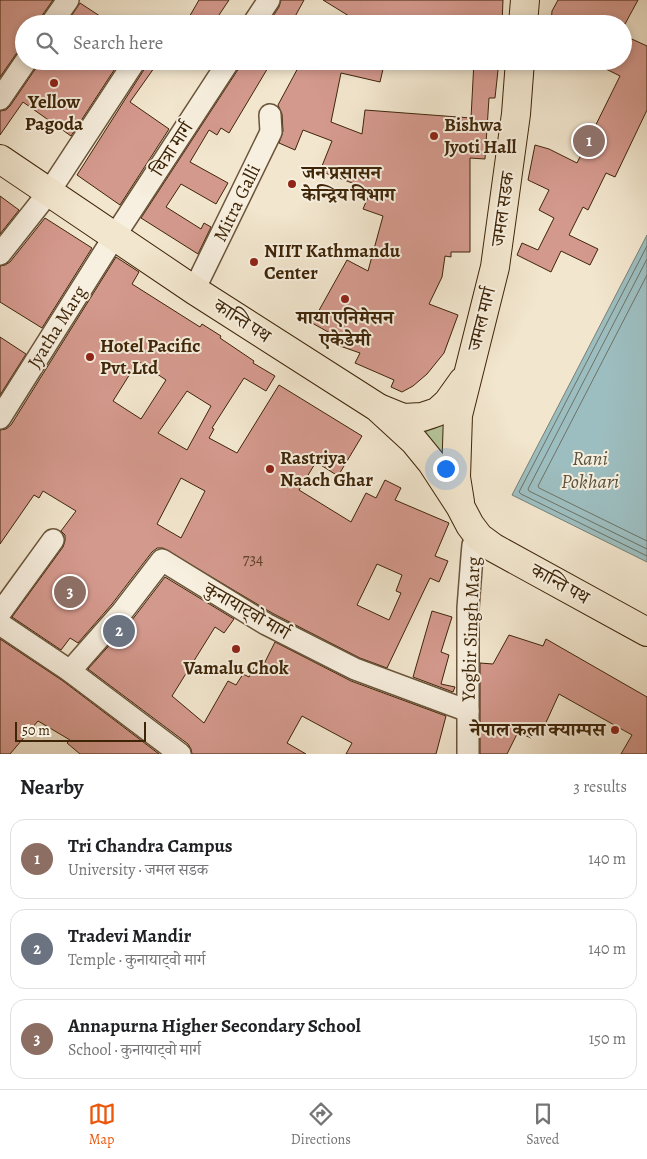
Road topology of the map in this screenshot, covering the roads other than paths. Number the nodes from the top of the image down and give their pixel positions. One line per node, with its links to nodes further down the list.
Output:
1 (68, 0): 4 (street)
2 (269, 0): 5 (street)
3 (525, 0): 6 (main road)
4 (57, 15)
5 (259, 15)
6 (524, 15)
7 (20, 70): 11 (street)
8 (129, 70): 14 (street)
9 (223, 70): 15 (street, चित्रा मार्ग)
10 (519, 70): 17 (main road, जमल सडक)
11 (0, 99)
12 (270, 115): 18 (street, Mitra Galli)
13 (0, 159): 14 (main road, कान्ति पथ)
14 (49, 192): 15 (main road, कान्ति पथ); 16 (street)
15 (114, 237): 18 (main road, कान्ति पथ); 21 (street, Jyatha Marg)
16 (0, 254)
17 (495, 267): 19 (main road, जमल मार्ग)
18 (194, 290): 20 (main road, कान्ति पथ)
19 (469, 371): 20 (main road); 22 (main road, कान्ति पथ)
20 (377, 407): 22 (main road, कान्ति पथ)
21 (0, 418)
22 (460, 506): 23 (main road, कान्ति पथ)
23 (479, 536): 27 (main road, कान्ति पथ); 29 (street, Yogbir Singh Marg)
24 (52, 540): 25 (street)
25 (0, 613)
26 (0, 624): 28 (street)
27 (647, 632)
28 (70, 672): 29 (street, कुनायाट्वो मार्ग); 30 (street)
29 (468, 711): 31 (street, Yogbir Singh Marg)
30 (180, 754)
31 (468, 754)

